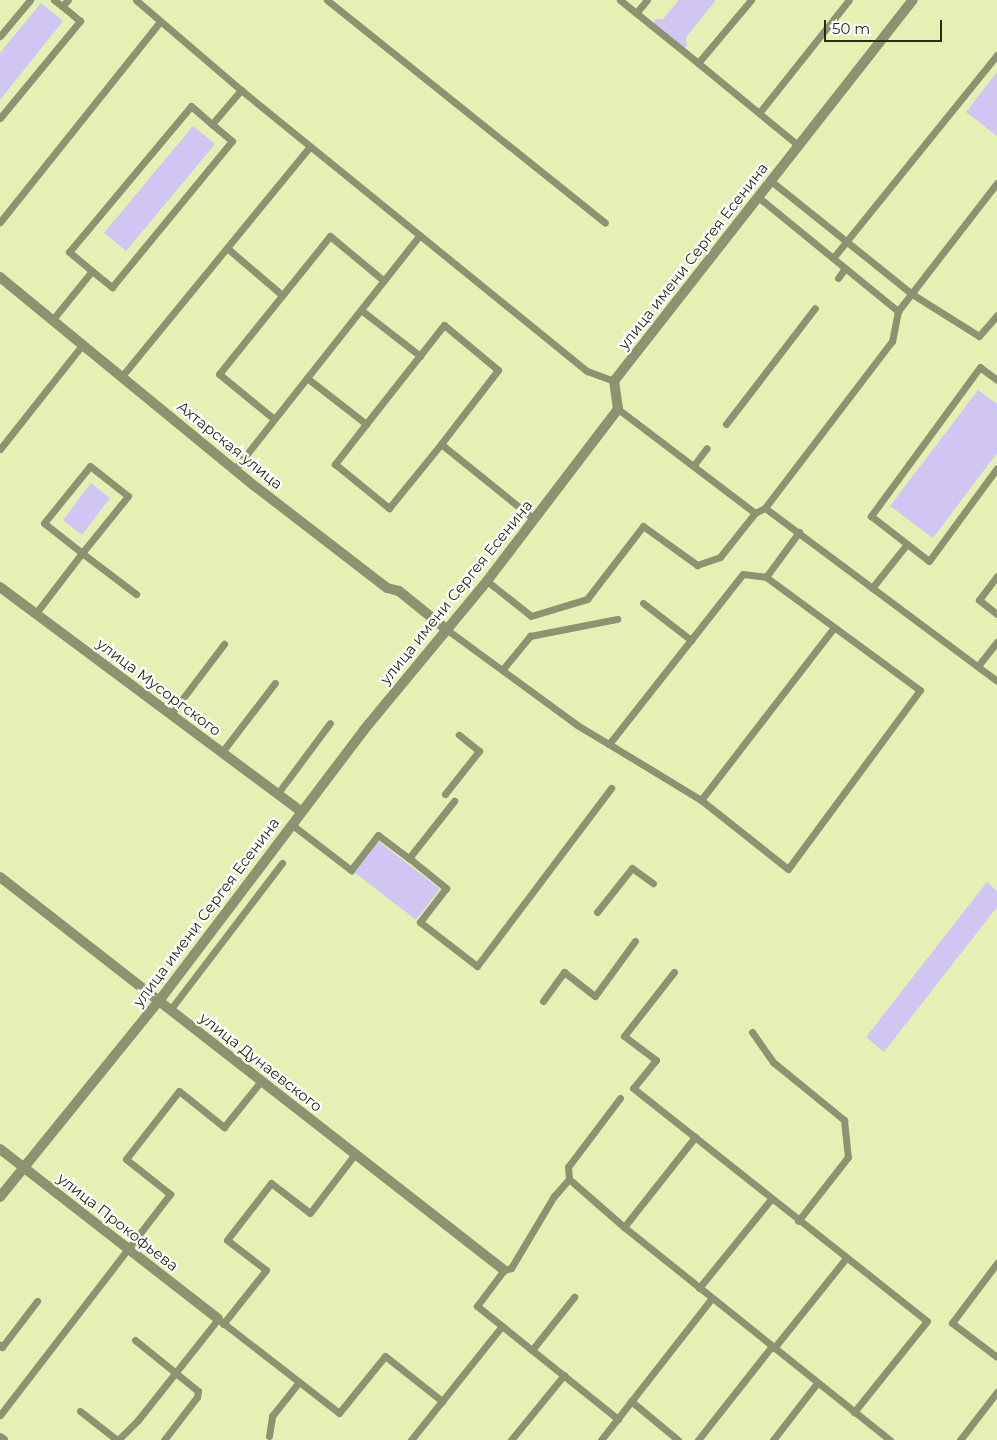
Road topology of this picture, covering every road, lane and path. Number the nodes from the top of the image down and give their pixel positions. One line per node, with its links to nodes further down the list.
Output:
1 (30, 0): 14 (lane)
2 (54, 0): 11 (lane)
3 (68, 0): 11 (lane)
4 (136, 0): 13 (lane)
5 (328, 0): 27 (lane)
6 (620, 0): 12 (lane)
7 (647, 0): 12 (lane)
8 (750, 0): 16 (lane)
9 (849, 0): 18 (lane)
10 (913, 0): 22 (street, улица имени Сергея Есенина)
11 (62, 6): 19 (lane)
12 (636, 13): 16 (lane)
13 (159, 23): 17 (lane); 26 (lane)
14 (0, 36)
15 (997, 55): 29 (lane)
16 (698, 63): 18 (lane)
17 (241, 90): 20 (lane); 21 (lane)
18 (759, 113): 22 (lane)
19 (0, 118)
20 (212, 124): 33 (lane); 33 (lane)
21 (310, 146): 28 (lane); 30 (lane)
22 (798, 146): 23 (street, улица имени Сергея Есенина)
23 (771, 181): 25 (street, улица имени Сергея Есенина); 29 (lane)
24 (997, 183): 37 (lane)
25 (758, 197): 31 (lane); 49 (street, улица имени Сергея Есенина)
26 (0, 222)
27 (605, 223)
28 (420, 236): 36 (lane); 49 (lane)
29 (846, 242): 31 (lane); 37 (lane)
30 (227, 248): 38 (lane); 46 (lane)
31 (833, 258): 32 (lane)
32 (845, 268): 35 (lane); 41 (lane)
33 (92, 271): 43 (lane)
34 (0, 277): 43 (street, Ахтарская улица)
35 (838, 278)
36 (384, 280): 38 (lane); 40 (lane)
37 (912, 294): 41 (lane); 42 (lane)
38 (282, 295): 51 (lane)
39 (815, 308): 53 (lane)
40 (361, 310): 45 (lane); 47 (lane)
41 (898, 311): 60 (lane)
42 (997, 315)
43 (53, 319): 44 (street, Ахтарская улица)
44 (84, 344): 46 (street, Ахтарская улица); 56 (lane)
45 (420, 356): 52 (lane); 54 (lane)
46 (122, 376): 59 (street, Ахтарская улица)
47 (307, 378): 51 (lane); 52 (lane)
48 (997, 380): 64 (lane)
49 (614, 381): 50 (street)
50 (618, 408): 57 (lane); 62 (street, улица имени Сергея Есенина)
51 (274, 419): 59 (lane)
52 (366, 424): 54 (lane)
53 (726, 424)
54 (441, 444): 62 (lane)
55 (707, 448): 57 (lane)
56 (0, 449)
57 (694, 465): 61 (lane)
58 (997, 468): 64 (lane)
59 (235, 469): 77 (street, Ахтарская улица)
60 (765, 508): 61 (lane); 63 (lane)
61 (755, 513): 68 (lane)
62 (534, 519): 68 (street, улица имени Сергея Есенина)
63 (799, 532): 67 (lane); 70 (lane)
64 (907, 544): 70 (lane)
65 (82, 553): 65 (lane); 71 (lane); 73 (lane)
66 (997, 576): 74 (lane)
67 (766, 577): 76 (lane); 78 (lane)
68 (487, 581): 77 (street, улица имени Сергея Есенина)
69 (0, 587): 73 (street, улица Мусоргского)
70 (872, 588): 81 (lane)
71 (136, 594)
72 (643, 603): 78 (lane)
73 (36, 614): 85 (street, улица Мусоргского)
74 (997, 614)
75 (617, 618): 82 (lane)
76 (834, 627): 93 (lane); 93 (lane)
77 (446, 629): 82 (lane); 95 (street, улица имени Сергея Есенина)
78 (691, 640): 88 (lane)
79 (997, 642): 81 (lane)
80 (224, 644): 85 (lane)
81 (978, 666): 83 (lane)
82 (503, 669): 88 (lane)
83 (997, 681)
84 (275, 683): 89 (lane)
85 (171, 714): 89 (street, улица Мусоргского)
86 (330, 723): 91 (lane)
87 (459, 736): 92 (lane)
88 (609, 744): 93 (lane)
89 (222, 752): 91 (street, улица Мусоргского)
90 (611, 788): 97 (lane)
91 (278, 793): 95 (street, улица Мусоргского)
92 (445, 794)
93 (701, 800)
94 (454, 801): 97 (lane)
95 (301, 811): 96 (street, улица имени Сергея Есенина)
96 (291, 824): 97 (lane); 104 (street, улица имени Сергея Есенина)
97 (409, 858)
98 (282, 863): 106 (lane)
99 (0, 878): 104 (street, улица Дунаевского)
100 (653, 883): 101 (lane)
101 (597, 912)
102 (635, 941): 105 (lane)
103 (674, 972): 110 (lane)
104 (159, 1001): 106 (street, улица Дунаевского); 113 (street, улица имени Сергея Есенина)
105 (543, 1001)
106 (170, 1010): 108 (street, улица Дунаевского)
107 (752, 1032): 117 (lane)
108 (260, 1080): 112 (street, улица Дунаевского); 119 (lane)
109 (620, 1098): 114 (lane)
110 (695, 1137): 116 (lane); 118 (lane)
111 (0, 1149): 113 (street, улица Прокофьева)
112 (355, 1154): 122 (street, улица Дунаевского); 127 (lane)
113 (24, 1167): 115 (street, улица имени Сергея Есенина); 119 (street, улица Прокофьева)
114 (569, 1179): 118 (lane); 122 (lane)
115 (0, 1197)
116 (771, 1199): 117 (lane); 123 (lane)
117 (798, 1221): 120 (lane)
118 (624, 1227): 123 (lane)
119 (128, 1248): 127 (street, улица Прокофьева); 143 (lane)
120 (846, 1258): 131 (lane); 142 (lane)
121 (997, 1263): 133 (lane)
122 (504, 1270): 128 (lane)
123 (700, 1288): 125 (lane)
124 (574, 1297): 132 (lane)
125 (712, 1298): 131 (lane); 140 (lane)
126 (37, 1301): 130 (lane)
127 (220, 1321): 134 (lane); 136 (lane)
128 (502, 1326): 132 (lane); 139 (lane)
129 (135, 1340): 134 (lane)
130 (0, 1345)
131 (773, 1347): 137 (lane); 154 (lane)
132 (532, 1350): 135 (lane)
133 (997, 1357)
134 (176, 1372): 148 (lane); 149 (lane)
135 (564, 1375): 144 (lane); 151 (lane)
136 (299, 1382): 139 (lane); 145 (lane)
137 (817, 1383): 142 (lane); 155 (lane)
138 (997, 1392): 157 (lane)
139 (442, 1401): 150 (lane)
140 (631, 1401): 144 (lane); 153 (lane)
141 (80, 1411): 148 (lane)
142 (854, 1412): 156 (lane)
143 (0, 1415)
144 (618, 1418): 152 (lane)
145 (269, 1436)
146 (0, 1438): 147 (street)
147 (3, 1440)
148 (117, 1440)
149 (164, 1440)
150 (412, 1440)
151 (511, 1440)
152 (601, 1440)
153 (678, 1440)
154 (698, 1440)
155 (773, 1440)
156 (890, 1440)
157 (960, 1440)

